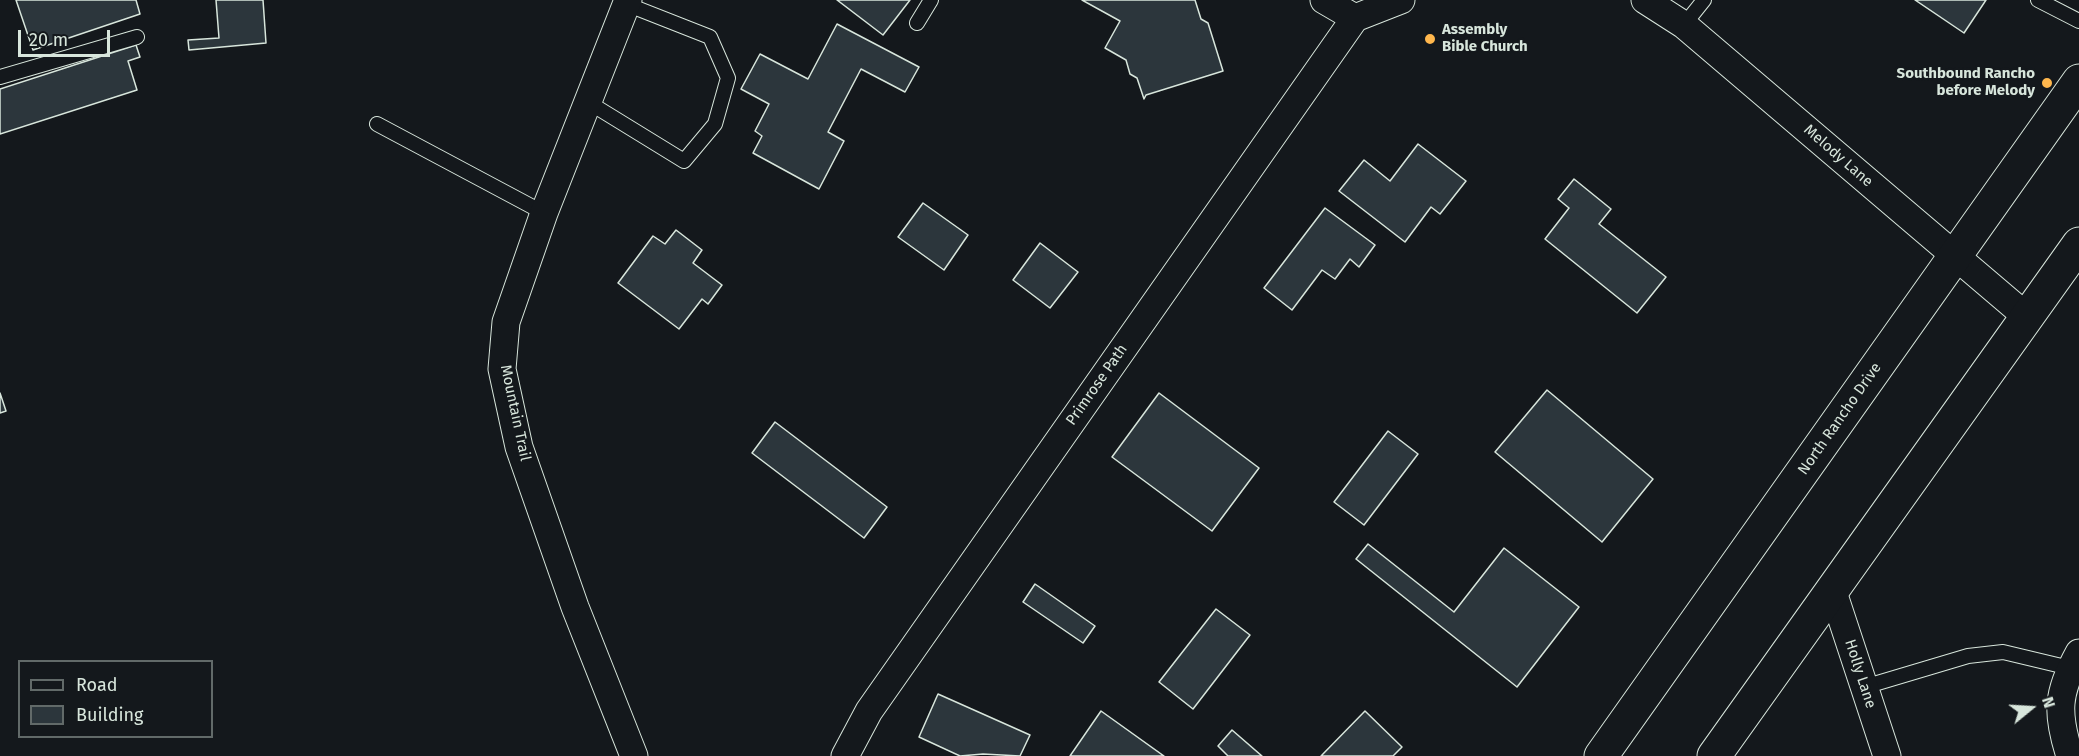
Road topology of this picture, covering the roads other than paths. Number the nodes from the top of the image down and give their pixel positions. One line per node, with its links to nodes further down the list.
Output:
1 (931, 0): 10 (lane)
2 (1324, 0): 8 (street)
3 (1401, 0): 8 (street)
4 (1646, 0): 11 (street, Melody Lane)
5 (1704, 0): 11 (lane)
6 (2038, 0): 9 (lane)
7 (627, 2): 15 (street, Mountain Trail); 15 (lane)
8 (1355, 18): 25 (street, Primrose Path)
9 (2079, 21)
10 (917, 23)
11 (1684, 25): 19 (street, Melody Lane)
12 (137, 37): 13 (lane)
13 (0, 76)
14 (2079, 81): 19 (main road, North Rancho Drive)
15 (588, 102): 17 (street, Mountain Trail)
16 (377, 124): 17 (lane)
17 (544, 213): 24 (street, Mountain Trail)
18 (2079, 244): 20 (main road)
19 (1955, 256): 20 (street, Melody Lane); 26 (main road, North Rancho Drive)
20 (2027, 317): 21 (main road)
21 (1833, 592): 23 (street, Holly Lane); 27 (main road)
22 (2075, 661): 23 (lane); 29 (street)
23 (1864, 687): 28 (street, Holly Lane)
24 (634, 756)
25 (846, 756)
26 (1600, 756)
27 (1714, 756)
28 (1887, 756)
29 (2070, 756)

